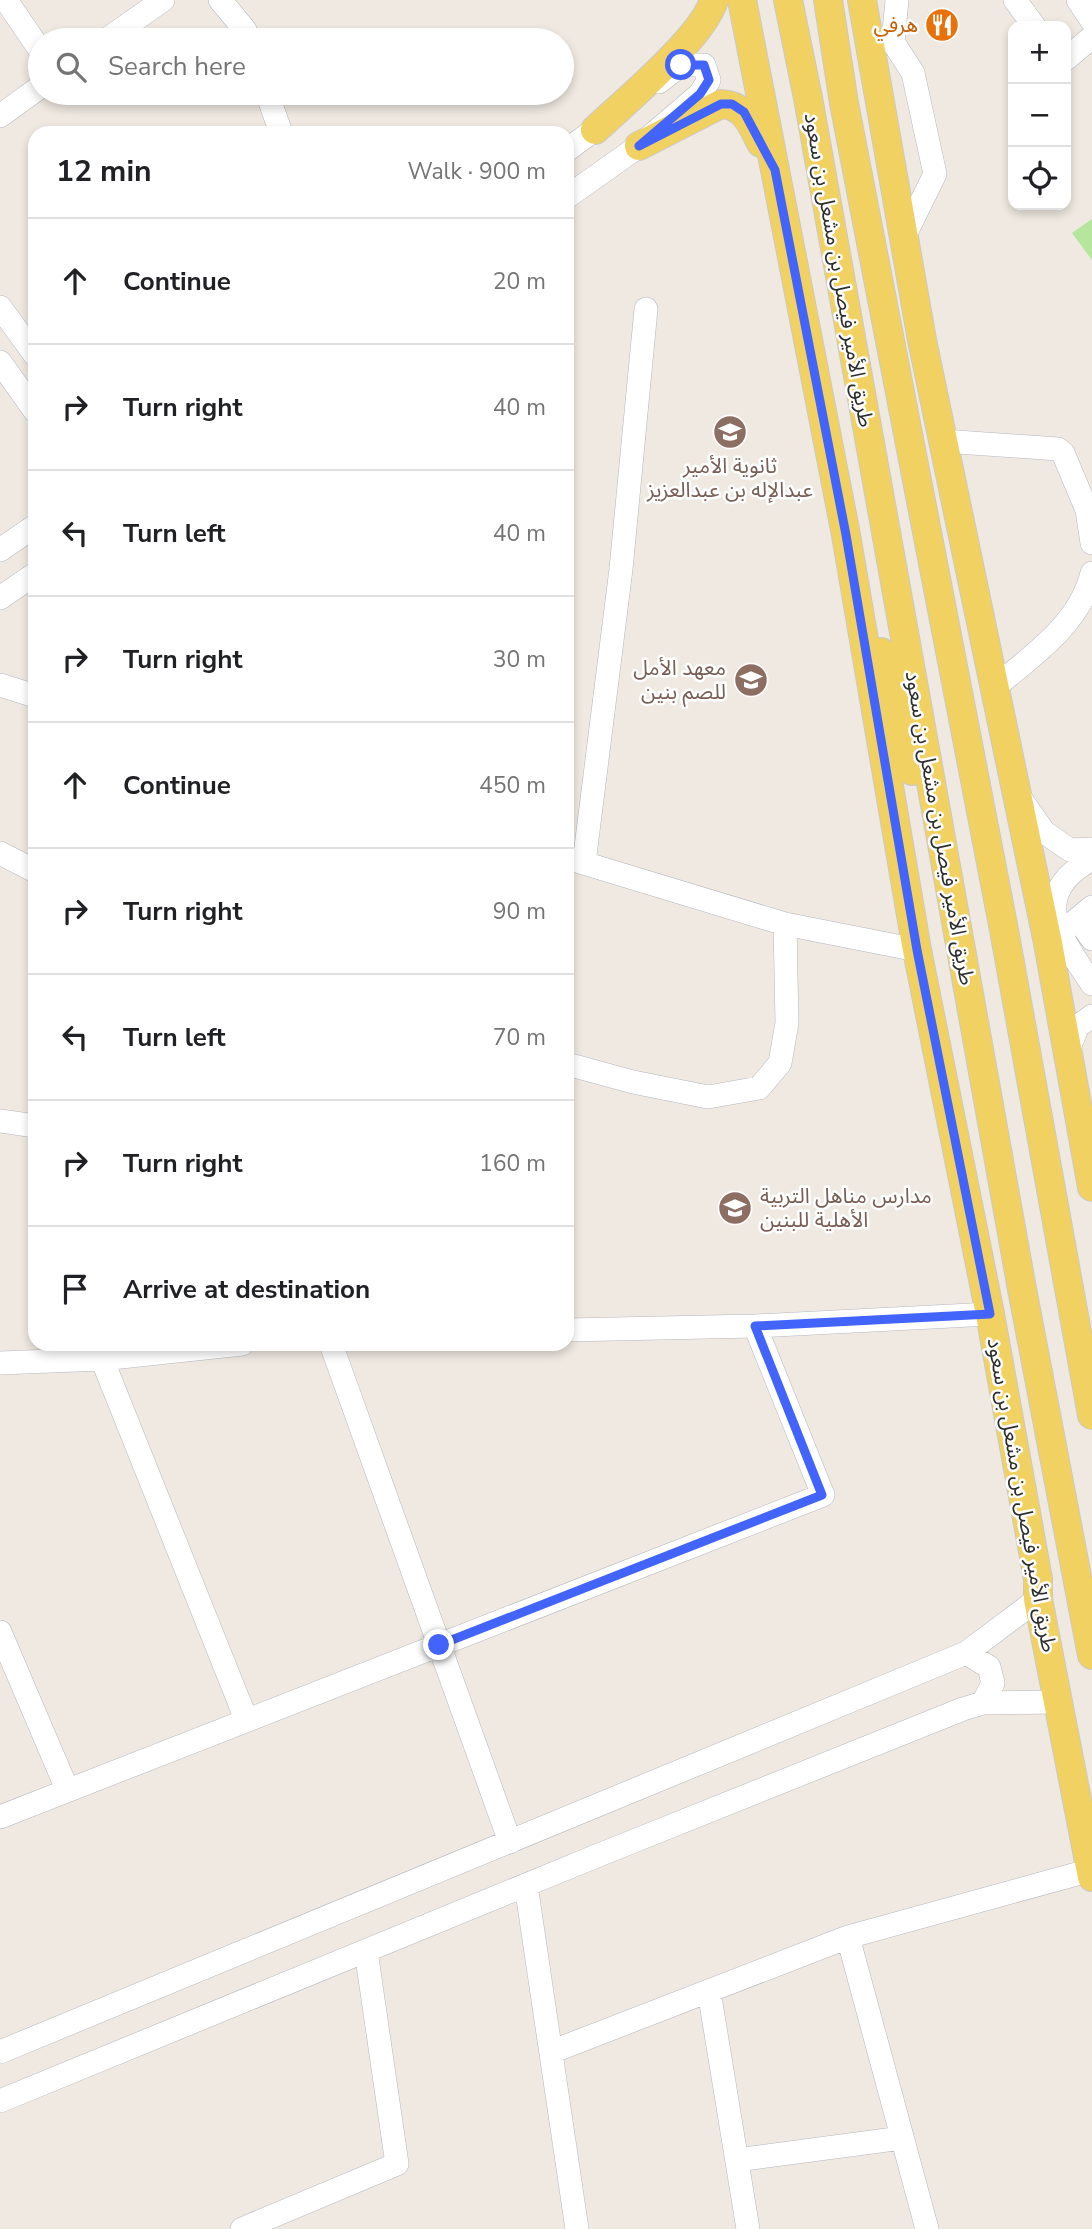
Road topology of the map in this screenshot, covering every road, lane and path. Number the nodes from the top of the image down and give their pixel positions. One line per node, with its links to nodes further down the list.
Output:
1 (6, 0): 17 (street)
2 (163, 0): 15 (street)
3 (220, 0): 16 (street)
4 (714, 0): 25 (main road)
5 (742, 0): 28 (main road, طريق الأمير فيصل بن مشعل بن سعود)
6 (788, 0): 58 (main road, طريق الأمير فيصل بن مشعل بن سعود)
7 (828, 0): 55 (main road, طريق الأمير فيصل بن مشعل بن سعود)
8 (862, 0): 19 (main road)
9 (882, 0): 19 (street)
10 (897, 0): 30 (street)
11 (1015, 0): 13 (street)
12 (1078, 0): 14 (street)
13 (1030, 21)
14 (1092, 21)
15 (123, 28)
16 (243, 28)
17 (28, 32)
18 (1092, 37): 20 (street)
19 (869, 41): 30 (main road)
20 (1071, 55)
21 (28, 96): 23 (street)
22 (271, 105): 24 (street)
23 (0, 116)
24 (279, 126)
25 (595, 130): 26 (street); 27 (street)
26 (574, 145)
27 (639, 146): 28 (main road); 29 (street)
28 (775, 170): 38 (main road, طريق الأمير فيصل بن مشعل بن سعود)
29 (574, 192)
30 (904, 237): 36 (main road); 55 (main road)
31 (0, 307): 33 (street)
32 (646, 309): 51 (street)
33 (28, 341)
34 (4, 377): 35 (street)
35 (28, 403)
36 (943, 441): 39 (street); 45 (main road)
37 (28, 531): 40 (street)
38 (846, 535): 58 (main road); 59 (main road, طريق الأمير فيصل بن مشعل بن سعود)
39 (1092, 543)
40 (0, 550)
41 (1092, 573): 45 (street)
42 (28, 579): 43 (street)
43 (0, 598)
44 (0, 685): 46 (street)
45 (995, 687): 47 (main road)
46 (28, 694)
47 (1018, 794): 48 (street); 56 (main road)
48 (1092, 849)
49 (0, 853): 52 (street)
50 (1092, 859): 56 (street)
51 (576, 860): 54 (street)
52 (28, 867)
53 (1085, 913): 56 (street); 57 (street)
54 (785, 924): 59 (street); 63 (street)
55 (1004, 930): 75 (main road, طريق الأمير فيصل بن مشعل بن سعود)
56 (1054, 938): 60 (street); 62 (main road)
57 (1092, 940)
58 (961, 946): 67 (main road, طريق الأمير فيصل بن مشعل بن سعود)
59 (917, 950): 68 (main road, طريق الأمير فيصل بن مشعل بن سعود)
60 (1092, 984)
61 (1092, 1016): 62 (street)
62 (1068, 1049): 66 (main road)
63 (574, 1066)
64 (0, 1121): 65 (street)
65 (28, 1125)
66 (1092, 1186)
67 (1022, 1289): 80 (main road, طريق الأمير فيصل بن مشعل بن سعود); 81 (main road)
68 (990, 1314): 69 (street); 76 (main road, طريق الأمير فيصل بن مشعل بن سعود)
69 (755, 1326): 70 (street); 78 (street)
70 (574, 1330)
71 (177, 1351): 73 (street)
72 (334, 1351): 78 (street)
73 (102, 1359): 74 (street); 83 (street)
74 (0, 1363)
75 (1092, 1415)
76 (1038, 1599): 79 (street); 81 (main road, طريق الأمير فيصل بن مشعل بن سعود)
77 (0, 1632): 84 (street)
78 (439, 1645): 83 (street); 87 (street)
79 (966, 1653): 82 (street); 87 (street)
80 (1092, 1656)
81 (1059, 1702): 82 (street); 85 (main road); 88 (main road, طريق الأمير فيصل بن مشعل بن سعود)
82 (983, 1703): 89 (street)
83 (246, 1719): 84 (street)
84 (66, 1789): 86 (street)
85 (1092, 1790)
86 (0, 1816)
87 (510, 1842): 93 (street)
88 (1091, 1873): 90 (street)
89 (526, 1885): 91 (street); 94 (street)
90 (848, 1937): 92 (street); 96 (street)
91 (366, 1951): 95 (street); 98 (street)
92 (709, 1991): 94 (street); 97 (street)
93 (0, 2052)
94 (551, 2052): 99 (street)
95 (0, 2101)
96 (902, 2138): 97 (street); 101 (street)
97 (737, 2160): 100 (street)
98 (242, 2229)
99 (577, 2229)
100 (748, 2229)
101 (927, 2229)

